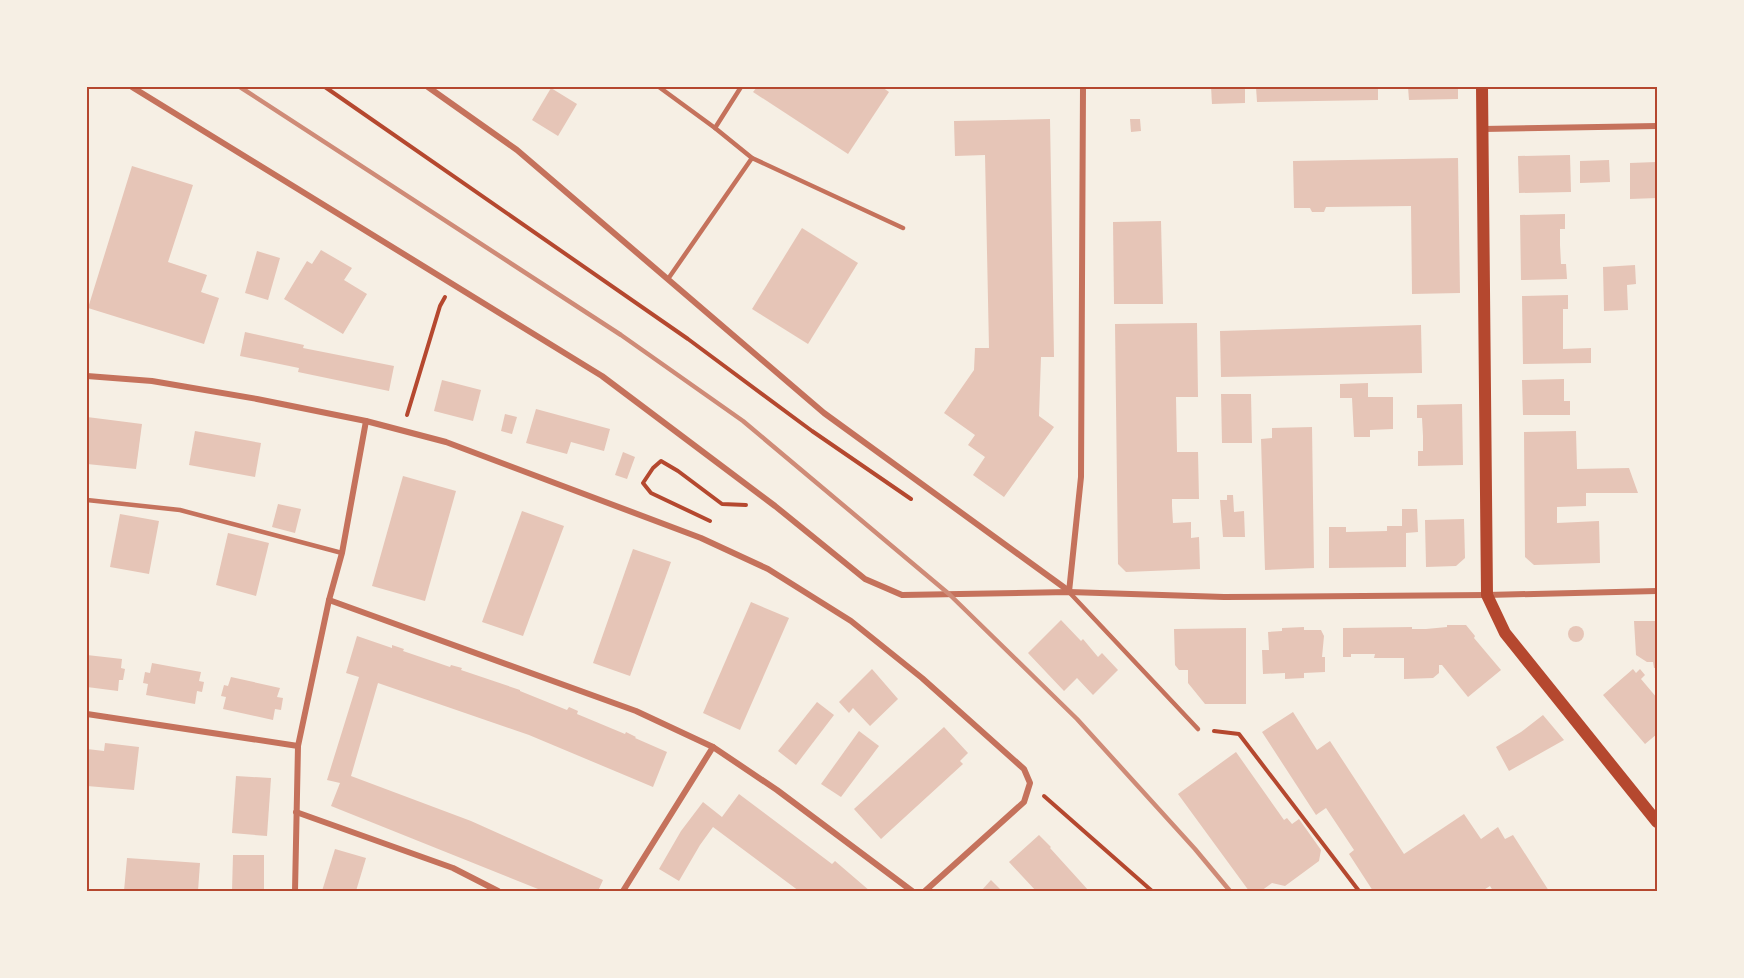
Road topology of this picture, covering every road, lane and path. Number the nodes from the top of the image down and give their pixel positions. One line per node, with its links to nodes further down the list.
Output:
1 (132, 87): 20 (street)
2 (325, 87): 19 (path)
3 (428, 87): 13 (street)
4 (659, 87): 9 (lane)
5 (741, 87): 9 (lane)
6 (1083, 87): 24 (street)
7 (1482, 87): 10 (main road)
8 (1657, 126): 10 (street)
9 (715, 128): 11 (lane)
10 (1483, 129): 25 (main road)
11 (752, 158): 12 (lane); 13 (lane)
12 (903, 228)
13 (668, 279): 24 (street)
14 (440, 306): 16 (path)
15 (87, 376): 17 (street)
16 (412, 394)
17 (366, 421): 22 (street); 31 (street)
18 (87, 500): 22 (lane)
19 (918, 505)
20 (775, 506): 21 (path); 24 (street)
21 (714, 523)
22 (342, 553): 26 (street)
23 (1657, 591): 25 (street)
24 (1070, 592): 25 (street); 28 (lane)
25 (1487, 595): 33 (main road)
26 (329, 600): 29 (street); 30 (street)
27 (87, 714): 29 (street)
28 (1198, 729): 40 (path)
29 (298, 746): 32 (street)
30 (713, 747): 36 (street); 37 (street)
31 (1030, 783): 38 (street); 39 (path)
32 (296, 812): 34 (street); 35 (street)
33 (1657, 822)
34 (295, 891)
35 (498, 891)
36 (622, 891)
37 (912, 891)
38 (925, 891)
39 (1152, 891)
40 (1359, 891)

